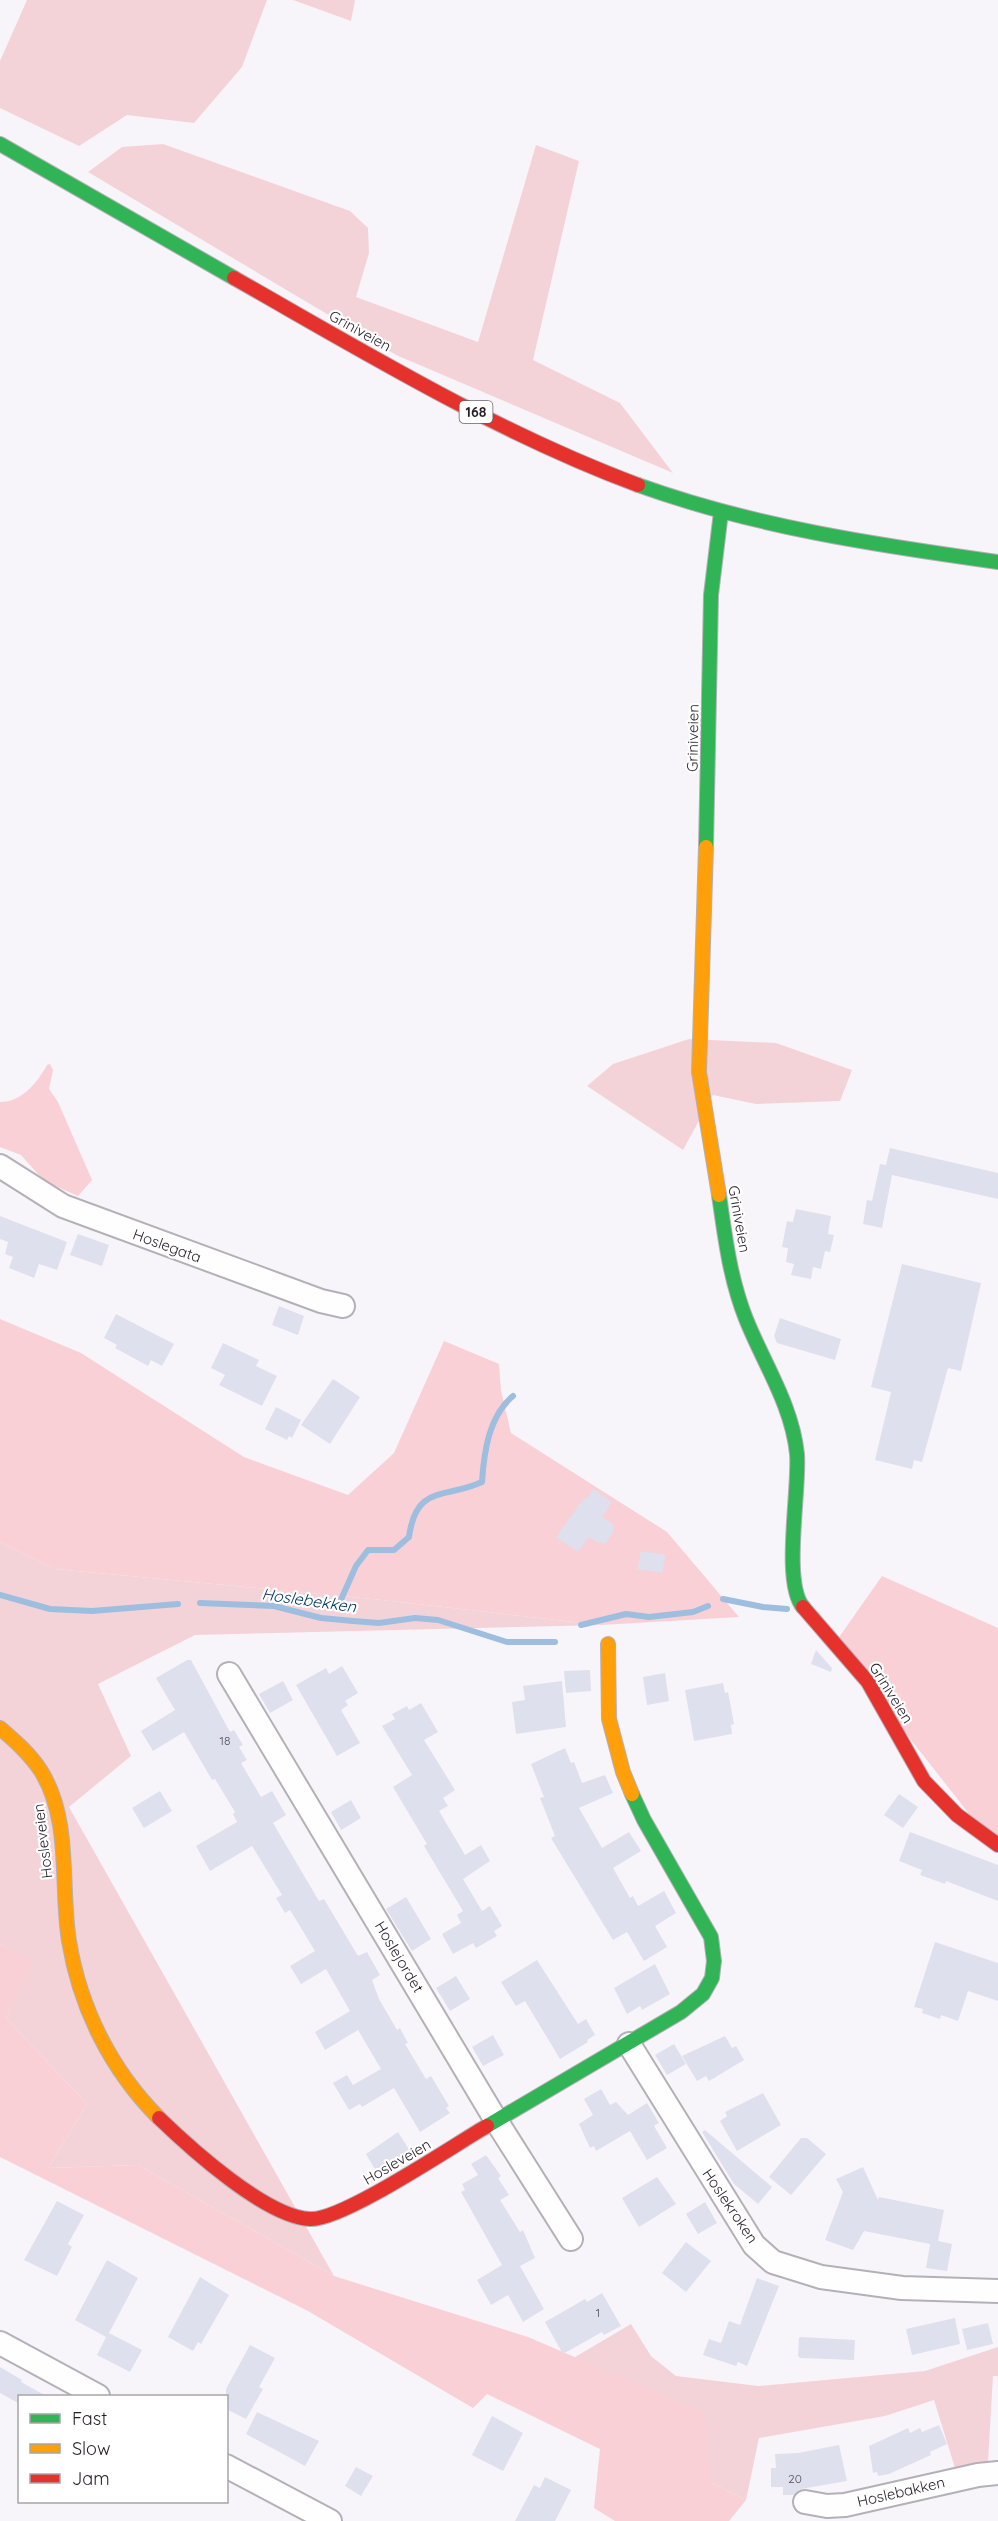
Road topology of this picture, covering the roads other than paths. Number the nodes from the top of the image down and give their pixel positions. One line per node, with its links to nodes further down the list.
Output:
1 (0, 144): 2 (street, Griniveien / 168)
2 (721, 512): 3 (street, Griniveien / 168); 9 (street, Griniveien)
3 (998, 562)
4 (0, 1166): 5 (street, Hoslegata)
5 (343, 1306)
6 (608, 1644): 10 (street, Hosleveien)
7 (229, 1674): 11 (street, Hoslejordet)
8 (0, 1728): 11 (street, Hosleveien)
9 (998, 1845)
10 (628, 2044): 11 (street, Hosleveien); 13 (street, Hoslekroken)
11 (497, 2122): 12 (street, Hoslejordet)
12 (571, 2239)
13 (998, 2291)
14 (0, 2343): 15 (street)
15 (94, 2395)
16 (228, 2467): 19 (street)
17 (998, 2473): 18 (street, Hoslebakken)
18 (805, 2502)
19 (330, 2521)

